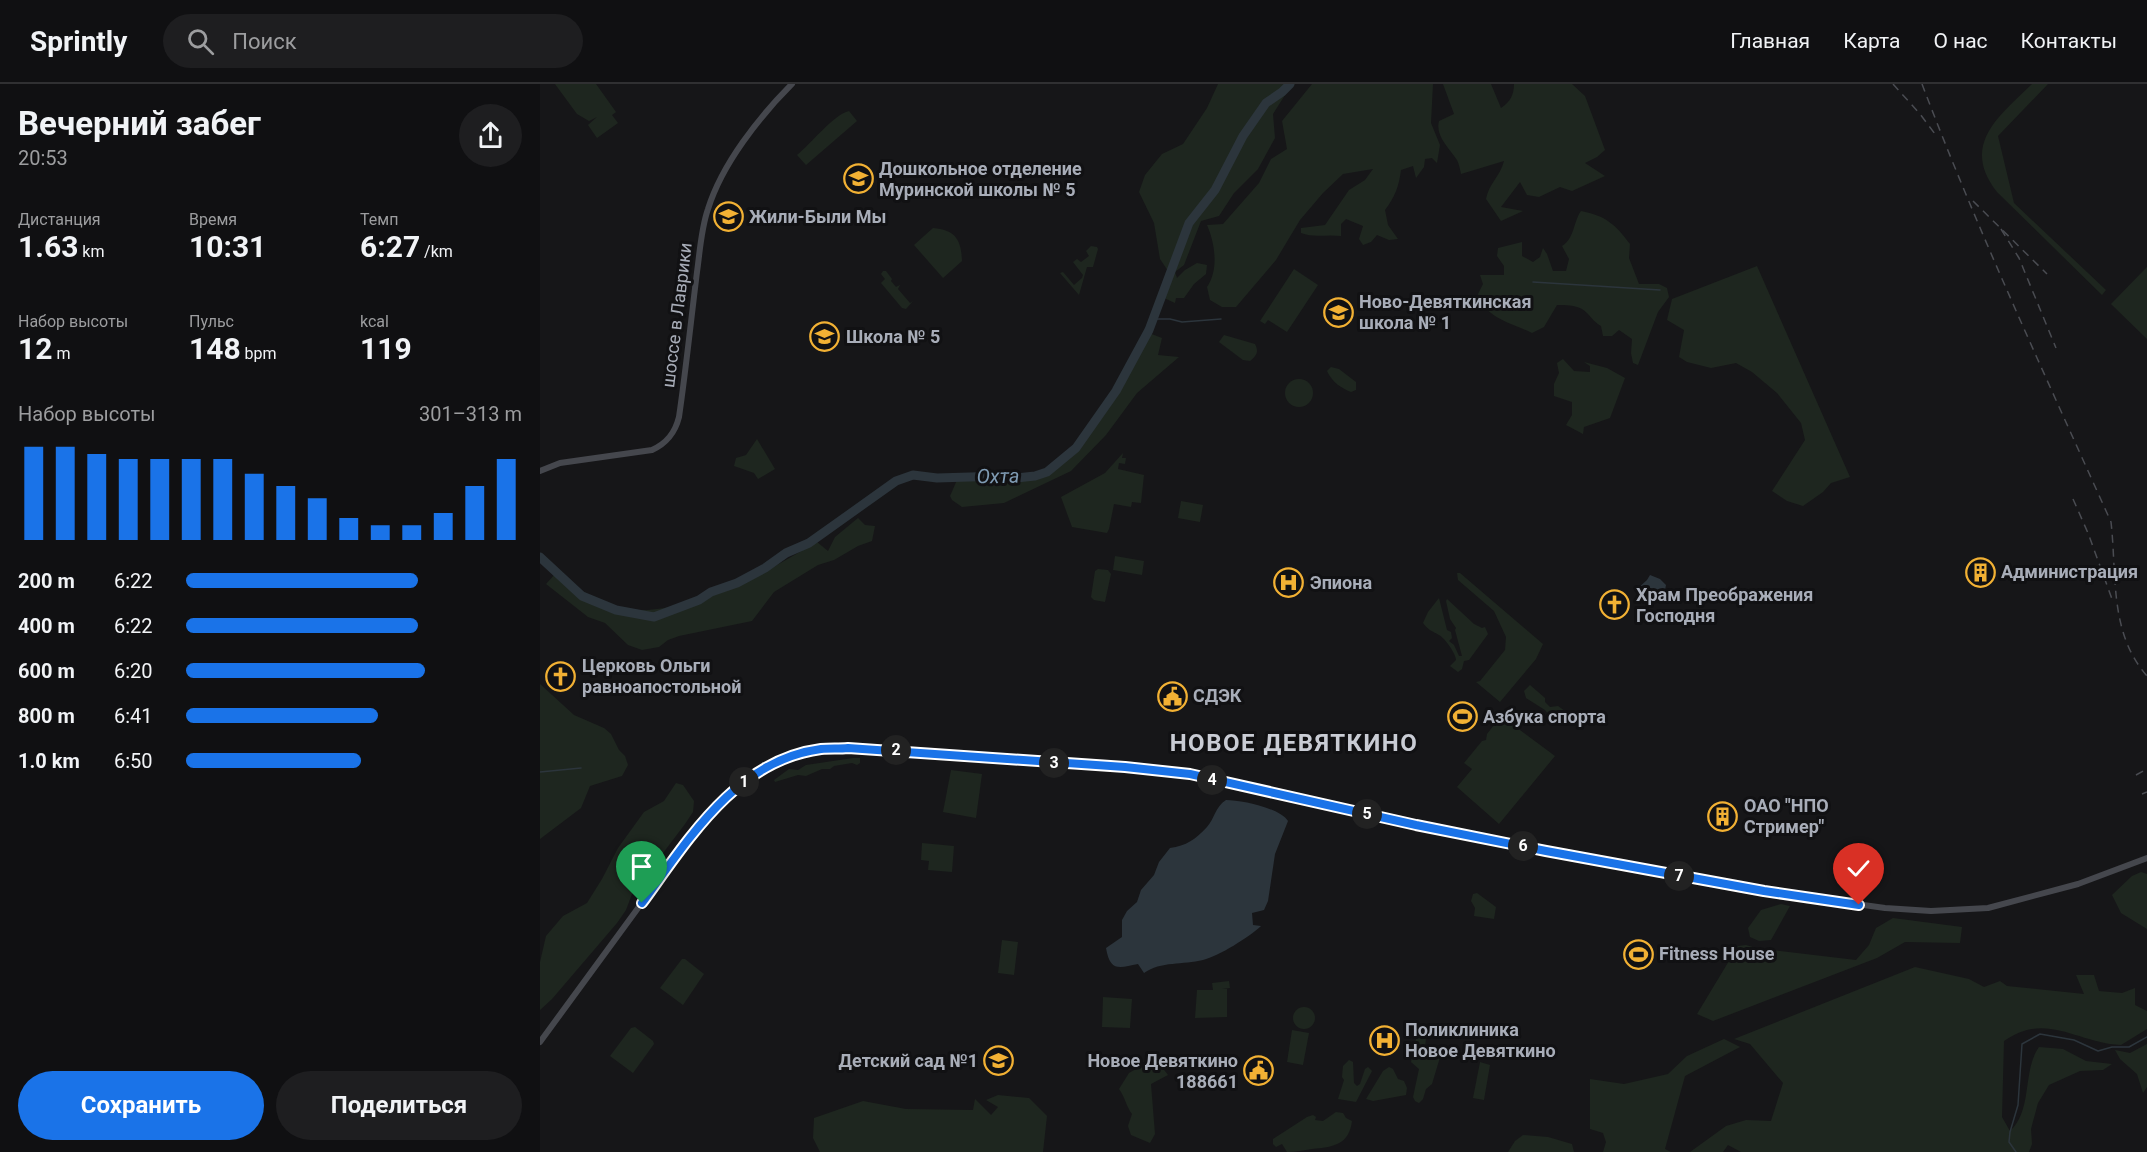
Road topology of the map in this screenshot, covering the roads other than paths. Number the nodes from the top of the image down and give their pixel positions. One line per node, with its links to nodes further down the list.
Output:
1 (792, 84): 2 (main road, шоссе в Лаврики)
2 (540, 471)
3 (2147, 858): 4 (main road)
4 (540, 1042)

